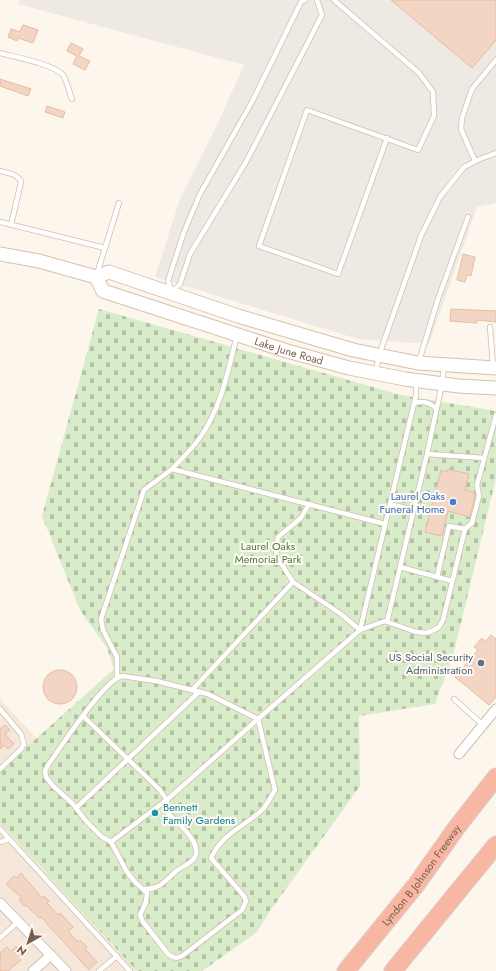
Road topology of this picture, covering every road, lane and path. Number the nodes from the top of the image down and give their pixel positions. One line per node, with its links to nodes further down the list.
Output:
1 (305, 0): 18 (lane)
2 (317, 0): 18 (lane)
3 (334, 0): 7 (lane)
4 (0, 53): 6 (lane)
5 (496, 60): 9 (lane)
6 (72, 99)
7 (387, 138): 7 (lane)
8 (496, 153): 9 (lane)
9 (475, 161): 22 (lane)
10 (0, 171): 14 (lane)
11 (119, 203): 15 (lane)
12 (468, 217): 23 (lane)
13 (0, 222): 14 (lane)
14 (10, 225): 15 (lane)
15 (105, 248): 17 (lane)
16 (0, 254): 17 (main road, Lake June Road)
17 (96, 277): 18 (main road, Lake June Road); 19 (main road, Lake June Road)
18 (171, 293): 19 (main road); 22 (main road, Lake June Road)
19 (166, 311): 21 (main road, Lake June Road)
20 (490, 327): 25 (lane)
21 (237, 334): 26 (main road, Lake June Road); 35 (lane)
22 (379, 355): 23 (main road, Lake June Road); 26 (lane)
23 (418, 363): 24 (main road, Lake June Road); 27 (main road)
24 (444, 365): 25 (main road, Lake June Road); 28 (lane)
25 (495, 368)
26 (376, 373): 27 (main road, Lake June Road)
27 (416, 380): 28 (main road, Lake June Road); 30 (lane)
28 (442, 384): 29 (main road, Lake June Road); 31 (lane)
29 (496, 388)
30 (414, 403): 31 (lane); 37 (lane)
31 (436, 408): 33 (lane)
32 (496, 415): 34 (lane)
33 (427, 454): 34 (lane); 38 (lane)
34 (484, 458): 40 (lane)
35 (172, 469): 36 (lane); 47 (lane)
36 (309, 504): 39 (lane); 44 (lane)
37 (390, 504): 38 (lane); 39 (lane)
38 (413, 510): 41 (lane)
39 (385, 524): 46 (lane)
40 (465, 529): 42 (lane); 43 (lane)
41 (400, 567): 42 (lane); 45 (lane)
42 (437, 577): 43 (lane)
43 (452, 581): 45 (lane)
44 (293, 582): 46 (lane); 48 (lane)
45 (387, 622): 46 (lane)
46 (360, 630): 54 (lane)
47 (117, 677): 48 (lane); 53 (lane)
48 (192, 690): 49 (lane)
49 (200, 692): 54 (lane); 57 (lane)
50 (454, 699): 55 (lane)
51 (496, 709): 55 (street)
52 (0, 710): 58 (lane)
53 (83, 716): 57 (lane); 61 (lane)
54 (258, 719): 60 (lane); 67 (lane)
55 (483, 725): 56 (street)
56 (459, 754)
57 (128, 758): 60 (lane); 61 (lane)
58 (0, 768)
59 (496, 777): 77 (highway, Lyndon B Johnson Freeway)
60 (166, 800): 65 (lane); 67 (lane)
61 (76, 808): 65 (lane)
62 (0, 829): 63 (lane)
63 (9, 839): 64 (lane); 72 (lane)
64 (0, 842)
65 (111, 842): 67 (lane)
66 (496, 845): 78 (highway)
67 (144, 889)
68 (0, 903): 69 (street)
69 (19, 921): 70 (lane); 71 (street)
70 (0, 938)
71 (51, 955): 73 (street); 74 (street)
72 (117, 956): 75 (lane); 76 (lane)
73 (33, 971)
74 (66, 971)
75 (99, 971)
76 (130, 971)
77 (346, 971)
78 (393, 971)

